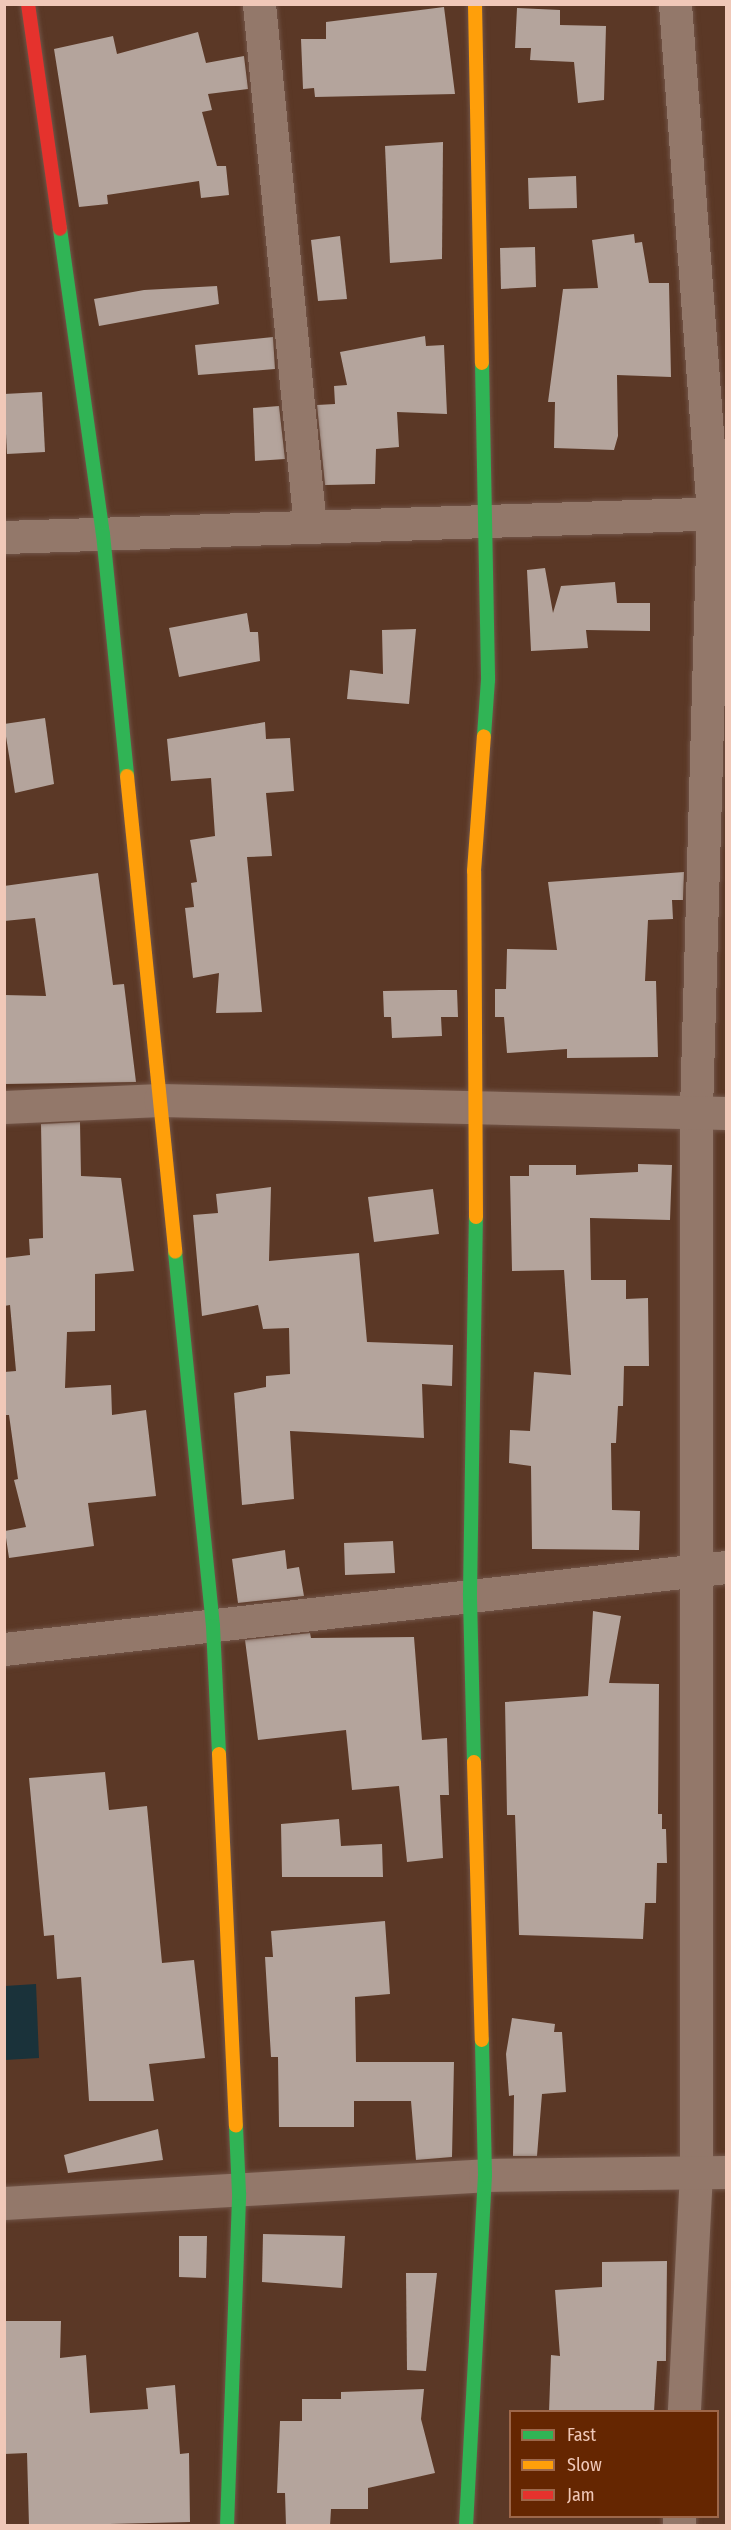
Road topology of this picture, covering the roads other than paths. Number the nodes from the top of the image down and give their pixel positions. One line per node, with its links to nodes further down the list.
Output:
1 (28, 4): 8 (street)
2 (259, 4): 7 (street)
3 (475, 4): 6 (street)
4 (675, 4): 5 (street)
5 (720, 513): 6 (street); 13 (street)
6 (488, 521): 7 (street); 12 (street)
7 (310, 527): 8 (street)
8 (103, 534): 9 (street); 10 (street)
9 (4, 537)
10 (160, 1100): 11 (street); 12 (street); 16 (street)
11 (4, 1107)
12 (478, 1109): 13 (street); 15 (street)
13 (711, 1113): 14 (street)
14 (713, 1567): 15 (street); 18 (street)
15 (470, 1593): 16 (street); 19 (street)
16 (213, 1626): 17 (street); 20 (street)
17 (4, 1649)
18 (711, 2172): 19 (street); 22 (street)
19 (485, 2175): 20 (street); 24 (street)
20 (239, 2193): 21 (street); 23 (street)
21 (4, 2204)
22 (684, 2410)
23 (227, 2526)
24 (466, 2526)

